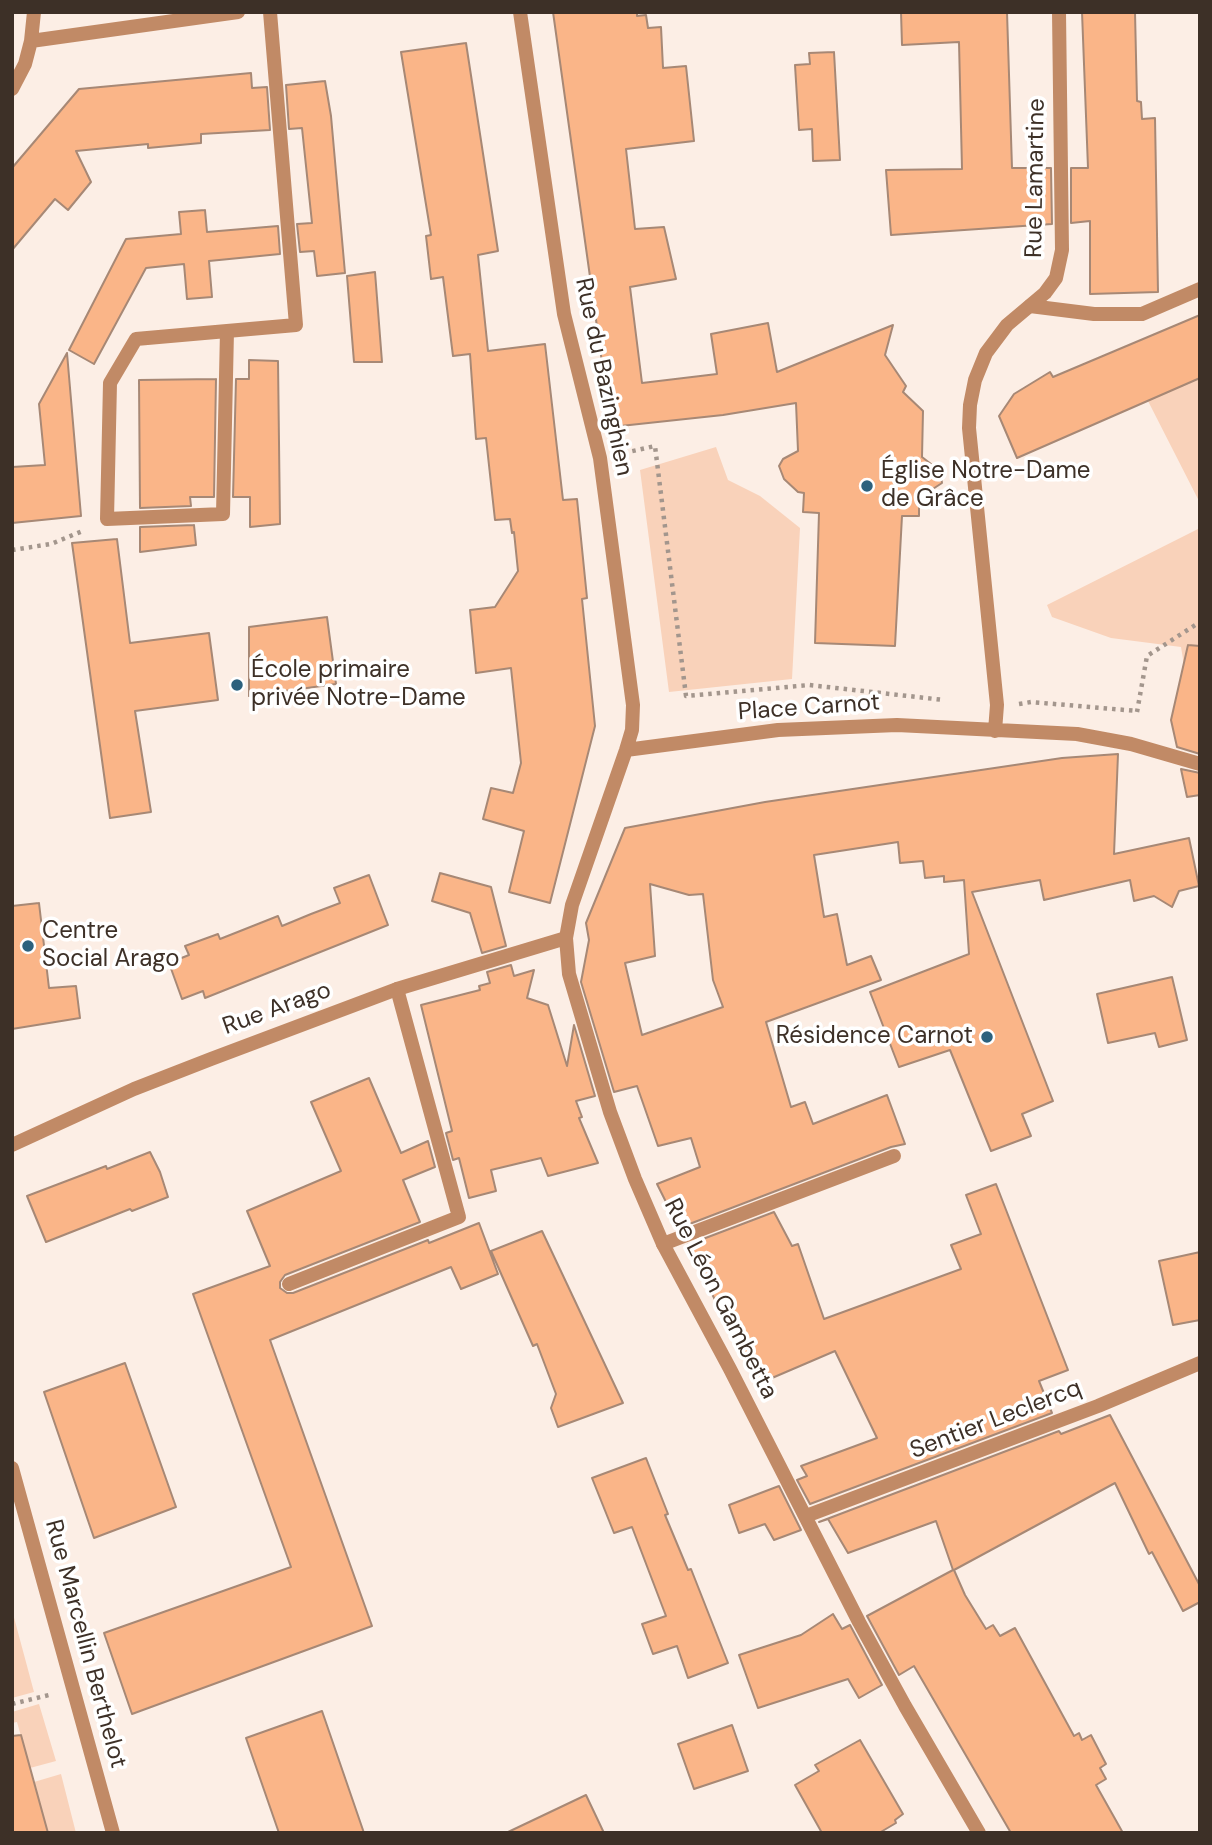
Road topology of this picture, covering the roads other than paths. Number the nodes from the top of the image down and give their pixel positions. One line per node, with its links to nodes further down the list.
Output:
1 (34, 12): 6 (street)
2 (238, 12): 6 (street)
3 (270, 12): 10 (street)
4 (520, 12): 12 (street, Rue du Bazinghien)
5 (1059, 12): 9 (street, Rue Lamartine)
6 (31, 41): 7 (street)
7 (12, 89)
8 (1200, 289): 9 (street)
9 (1030, 306): 11 (street, Rue Lamartine)
10 (227, 331): 10 (street)
11 (995, 731): 12 (street, Place Carnot); 13 (street, Place Carnot)
12 (626, 750): 14 (street, Rue Léon Gambetta)
13 (1200, 764)
14 (566, 938): 15 (street, Rue Arago); 18 (street, Rue Léon Gambetta)
15 (397, 989): 16 (street, Rue Arago); 19 (street)
16 (12, 1145)
17 (894, 1156): 18 (street)
18 (663, 1244): 22 (street, Rue Léon Gambetta)
19 (289, 1283)
20 (1200, 1363): 22 (street, Sentier Leclercq)
21 (12, 1468): 23 (street, Rue Marcellin Berthelot)
22 (806, 1516): 24 (street, Rue Léon Gambetta)
23 (114, 1833)
24 (979, 1833)

